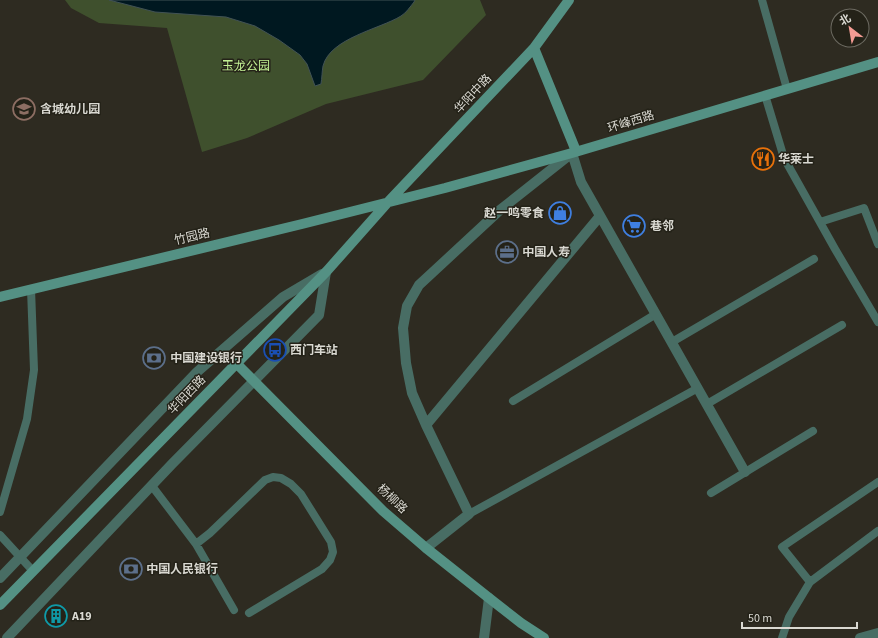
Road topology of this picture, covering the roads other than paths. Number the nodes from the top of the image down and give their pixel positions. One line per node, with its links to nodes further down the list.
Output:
1 (569, 0): 3 (main road, 华阳中路)
2 (762, 0): 5 (lane)
3 (534, 48): 7 (main road); 8 (main road, 华阳中路)
4 (878, 62): 5 (main road, 环峰西路)
5 (787, 89): 6 (main road, 环峰西路)
6 (765, 95): 7 (main road, 环峰西路); 10 (lane)
7 (574, 152): 8 (main road, 环峰西路); 9 (street); 25 (street)
8 (390, 201): 13 (main road, 华阳西路); 14 (main road, 竹园路)
9 (600, 216): 16 (street); 25 (street)
10 (820, 222): 11 (lane); 17 (lane)
11 (878, 244)
12 (814, 259): 19 (lane)
13 (326, 272): 20 (main road, 华阳西路); 21 (street); 37 (street)
14 (31, 289): 15 (main road, 竹园路); 31 (lane)
15 (0, 297)
16 (656, 314): 19 (street); 23 (lane)
17 (878, 322)
18 (842, 325): 24 (lane)
19 (672, 342): 22 (street)
20 (236, 363): 21 (main road, 杨柳路); 38 (main road, 华阳西路)
21 (254, 381): 29 (street); 36 (main road, 杨柳路)
22 (698, 388): 24 (street); 32 (lane)
23 (513, 401)
24 (707, 404): 27 (street)
25 (426, 425): 32 (street)
26 (813, 431): 27 (lane)
27 (745, 472): 30 (lane)
28 (878, 482): 40 (lane)
29 (152, 486): 35 (lane); 46 (street)
30 (711, 493)
31 (0, 512)
32 (469, 514): 36 (street)
33 (878, 532): 40 (lane)
34 (0, 535): 37 (lane)
35 (196, 544): 43 (lane); 44 (lane)
36 (426, 548): 41 (main road, 杨柳路)
37 (20, 557): 38 (lane); 39 (street)
38 (33, 571): 42 (main road, 华阳西路)
39 (0, 578)
40 (810, 582): 49 (lane)
41 (489, 598): 47 (street); 48 (main road, 杨柳路)
42 (0, 604)
43 (234, 610)
44 (249, 613)
45 (878, 633): 50 (street)
46 (7, 638)
47 (484, 638)
48 (544, 638)
49 (782, 638)
50 (860, 638)

